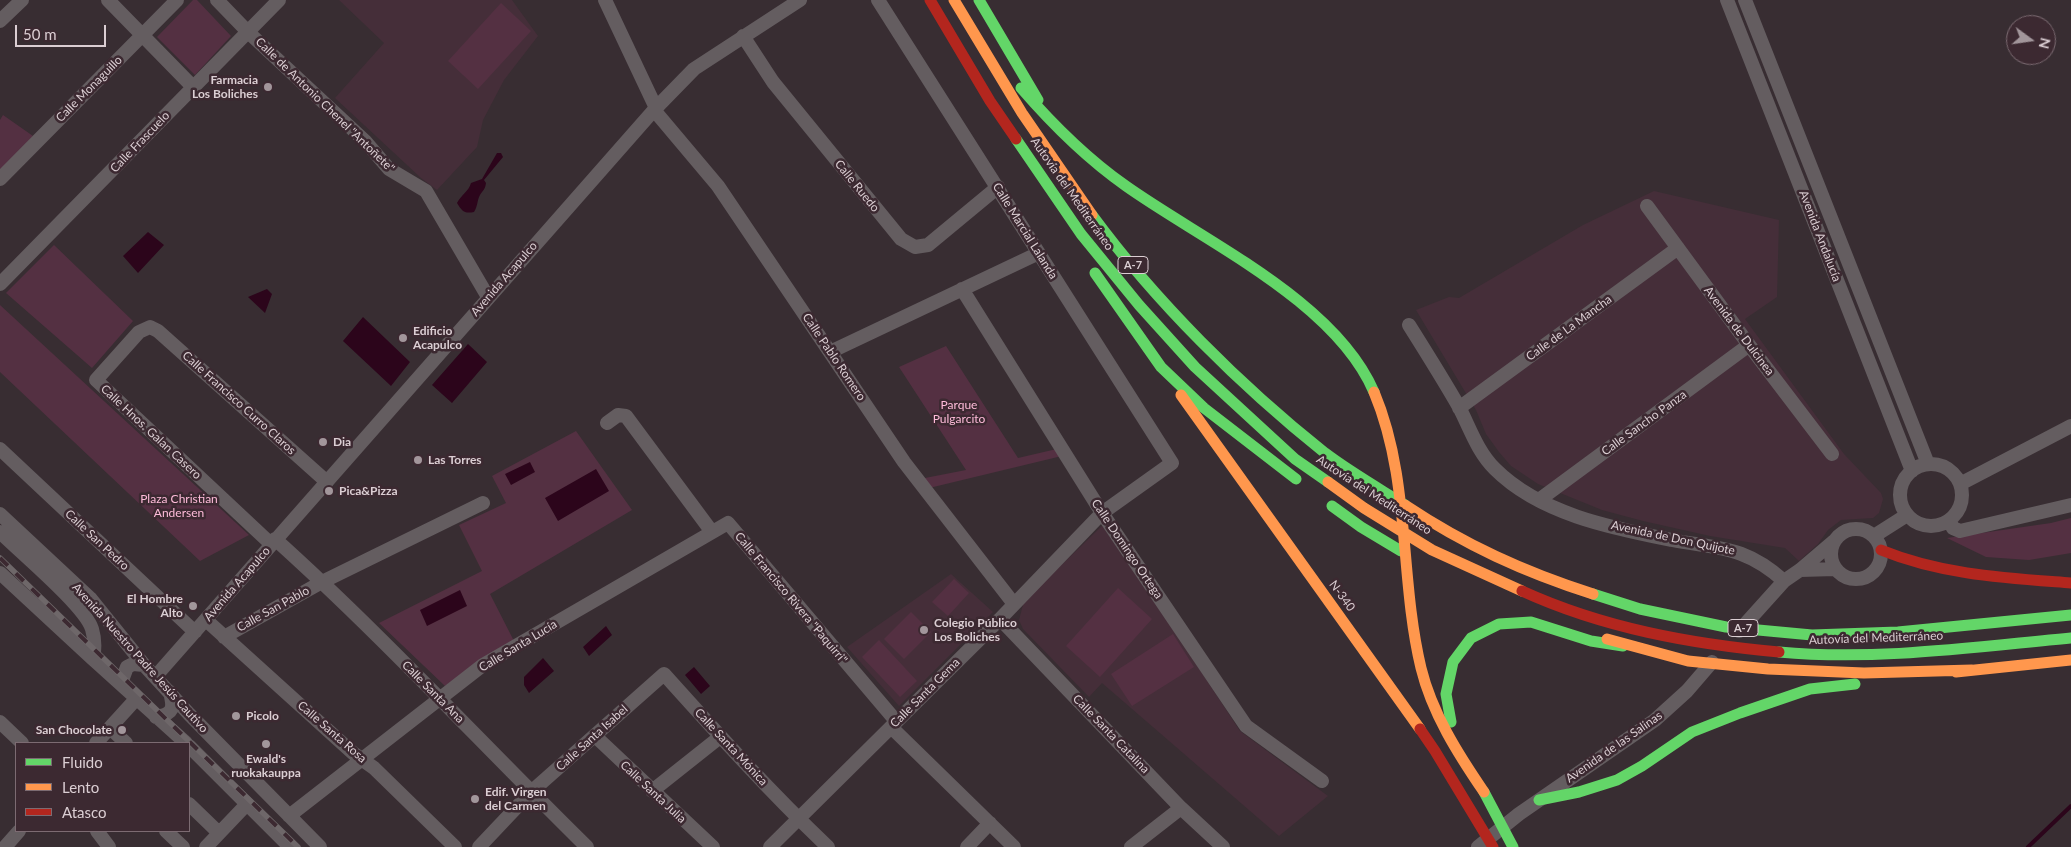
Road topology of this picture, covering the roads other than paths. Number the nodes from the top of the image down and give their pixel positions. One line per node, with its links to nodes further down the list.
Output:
1 (22, 0): 15 (street)
2 (108, 0): 18 (street)
3 (177, 0): 18 (street, Calle Monaguillo)
4 (216, 0): 17 (street, Calle de Antonio Chenel "Antoñete")
5 (278, 0): 17 (street, Calle Frascuelo)
6 (605, 0): 23 (street, Calle Pablo Romero)
7 (878, 0): 26 (street, Calle Marcial Lalanda)
8 (930, 0): 20 (main road, Autovía del Mediterráneo / A-7)
9 (954, 0): 74 (main road, Autovía del Mediterráneo / A-7)
10 (965, 0): 24 (main road)
11 (979, 0): 24 (main road)
12 (1727, 0): 47 (street, Avenida Andalucía)
13 (1745, 0): 46 (street, Avenida Andalucía)
14 (795, 1): 19 (street, Avenida Acapulco)
15 (0, 21)
16 (931, 24): 20 (main road)
17 (248, 32): 21 (street, Calle Frascuelo); 34 (street, Calle de Antonio Chenel "Antoñete")
18 (142, 36): 21 (street); 25 (street, Calle Monaguillo)
19 (743, 36): 23 (street, Avenida Acapulco); 26 (street, Calle Ruedo)
20 (970, 66): 22 (main road, Autovía del Mediterráneo / A-7)
21 (193, 87): 32 (street, Calle Frascuelo)
22 (990, 100): 28 (main road); 79 (main road, Autovía del Mediterráneo / A-7)
23 (655, 109): 34 (street, Avenida Acapulco); 37 (street, Calle Pablo Romero)
24 (1050, 122): 106 (main road)
25 (0, 178)
26 (998, 187): 30 (street, Calle Marcial Lalanda)
27 (1647, 206): 29 (street, Avenida de Dulcinea)
28 (1077, 248)
29 (1678, 248): 36 (street, Avenida de Dulcinea); 40 (street, Calle de La Mancha)
30 (1039, 253): 33 (street); 45 (street, Calle Marcial Lalanda)
31 (1088, 263): 38 (main road)
32 (0, 284)
33 (962, 289): 37 (street); 55 (street, Calle Domingo Ortega)
34 (488, 297): 48 (street, Avenida Acapulco)
35 (1409, 325): 40 (street, Avenida de Don Quijote)
36 (1749, 345): 44 (street, Avenida de Dulcinea); 52 (street, Calle Sancho Panza)
37 (830, 352): 72 (street, Calle Pablo Romero)
38 (1161, 367): 50 (main road); 135 (main road, N-340)
39 (96, 380): 48 (street, Calle Francisco Curro Claros); 63 (street, Calle Hnos. Galan Casero)
40 (1459, 408): 52 (street, Avenida de Don Quijote)
41 (607, 423): 60 (street)
42 (2071, 426): 49 (street)
43 (0, 449): 77 (street, Calle San Pedro)
44 (1832, 454)
45 (1172, 463): 55 (street, Calle Santa Gema)
46 (1928, 464): 47 (street); 49 (street)
47 (1912, 471): 57 (street)
48 (327, 482): 63 (street, Avenida Acapulco)
49 (1960, 484): 58 (street)
50 (1308, 488)
51 (1323, 499): 65 (main road)
52 (1539, 500): 71 (street, Avenida de Don Quijote)
53 (483, 503): 69 (street, Calle San Pablo)
54 (2071, 505): 58 (street)
55 (1102, 513): 72 (street, Calle Santa Gema); 103 (street, Calle Domingo Ortega)
56 (0, 514): 83 (street, Avenida Nuestro Padre Jesús Cautivo)
57 (1907, 515): 58 (street); 61 (street)
58 (1949, 520)
59 (0, 532): 81 (street, Avenida Nuestro Padre Jesús Cautivo)
60 (712, 532): 90 (street, Calle Santa Lucía); 93 (street, Calle Francisco Rivera "Paquirri")
61 (1874, 536): 62 (street); 64 (street)
62 (1834, 541): 66 (street); 67 (street, Avenida de las Salinas)
63 (273, 542): 69 (street, Calle Santa Ana); 76 (street, Avenida Acapulco)
64 (1881, 550): 66 (street); 70 (main road)
65 (1415, 559)
66 (1835, 569): 67 (street)
67 (1800, 570): 71 (street, Avenida de las Salinas)
68 (0, 573): 81 (street, Avenida Nuestro Padre Jesús Cautivo)
69 (322, 582): 78 (street, Calle San Pablo); 90 (street, Calle Santa Ana)
70 (2071, 583)
71 (1779, 585): 107 (street, Avenida de las Salinas)
72 (1014, 604): 75 (street, Calle Santa Gema)
73 (1522, 610): 80 (main road)
74 (2071, 615)
75 (1000, 619): 93 (street, Calle Santa Gema); 110 (street, Calle Santa Catalina)
76 (206, 620): 77 (street, Avenida Acapulco); 78 (street, Calle Santa Rosa)
77 (195, 632): 86 (street, Avenida Acapulco)
78 (224, 637): 102 (street, Calle Santa Rosa)
79 (2071, 638)
80 (1646, 650): 84 (main road); 106 (main road)
81 (93, 659): 87 (street, Avenida Nuestro Padre Jesús Cautivo)
82 (2071, 660): 84 (main road)
83 (144, 666): 86 (street, Avenida Nuestro Padre Jesús Cautivo); 87 (street)
84 (1972, 670): 107 (main road)
85 (664, 674): 95 (street, Calle Santa Isabel); 96 (street, Calle Santa Mónica)
86 (155, 677): 88 (street, Avenida Nuestro Padre Jesús Cautivo)
87 (121, 684): 89 (street, Avenida Nuestro Padre Jesús Cautivo)
88 (170, 692): 91 (street); 111 (street, Avenida Nuestro Padre Jesús Cautivo)
89 (136, 699): 91 (street, Avenida Nuestro Padre Jesús Cautivo); 94 (street)
90 (441, 700): 102 (street, Calle Santa Lucía); 105 (street, Calle Santa Ana)
91 (156, 717): 100 (street, Avenida Nuestro Padre Jesús Cautivo)
92 (0, 722): 97 (street)
93 (894, 724): 112 (street, Calle Santa Gema); 113 (street, Calle Francisco Rivera "Paquirri")
94 (110, 728): 98 (street); 99 (street)
95 (595, 736): 104 (street, Calle Santa Julia); 105 (street, Calle Santa Isabel)
96 (720, 737): 104 (street); 112 (street, Calle Santa Mónica)
97 (21, 742)
98 (97, 742)
99 (125, 742)
100 (185, 742)
101 (190, 747): 108 (street, Avenida Nuestro Padre Jesús Cautivo)
102 (362, 760): 111 (street, Calle Santa Lucía); 124 (street, Calle Santa Rosa)
103 (1322, 781)
104 (652, 791): 127 (street, Calle Santa Julia)
105 (531, 792): 125 (street, Calle Santa Isabel); 126 (street, Calle Santa Ana)
106 (1484, 792): 136 (main road)
107 (1539, 800): 134 (street, Avenida de las Salinas)
108 (247, 804): 114 (street); 122 (street, Avenida Nuestro Padre Jesús Cautivo)
109 (190, 805): 114 (street)
110 (1181, 808): 132 (street); 133 (street, Calle Santa Catalina)
111 (289, 816): 123 (street, Avenida Nuestro Padre Jesús Cautivo)
112 (799, 820): 128 (street, Calle Santa Gema); 129 (street, Calle Santa Mónica)
113 (990, 823): 130 (street); 131 (street, Calle Francisco Rivera "Paquirri")
114 (222, 830): 121 (street)
115 (18, 832): 118 (street)
116 (98, 832): 119 (street)
117 (167, 832): 120 (street)
118 (6, 847)
119 (108, 847)
120 (183, 847)
121 (206, 847)
122 (290, 847)
123 (320, 847)
124 (455, 847)
125 (479, 847)
126 (587, 847)
127 (713, 847)
128 (770, 847)
129 (828, 847)
130 (967, 847)
131 (1014, 847)
132 (1131, 847)
133 (1223, 847)
134 (1478, 847)
135 (1493, 847)
136 (1513, 847)

